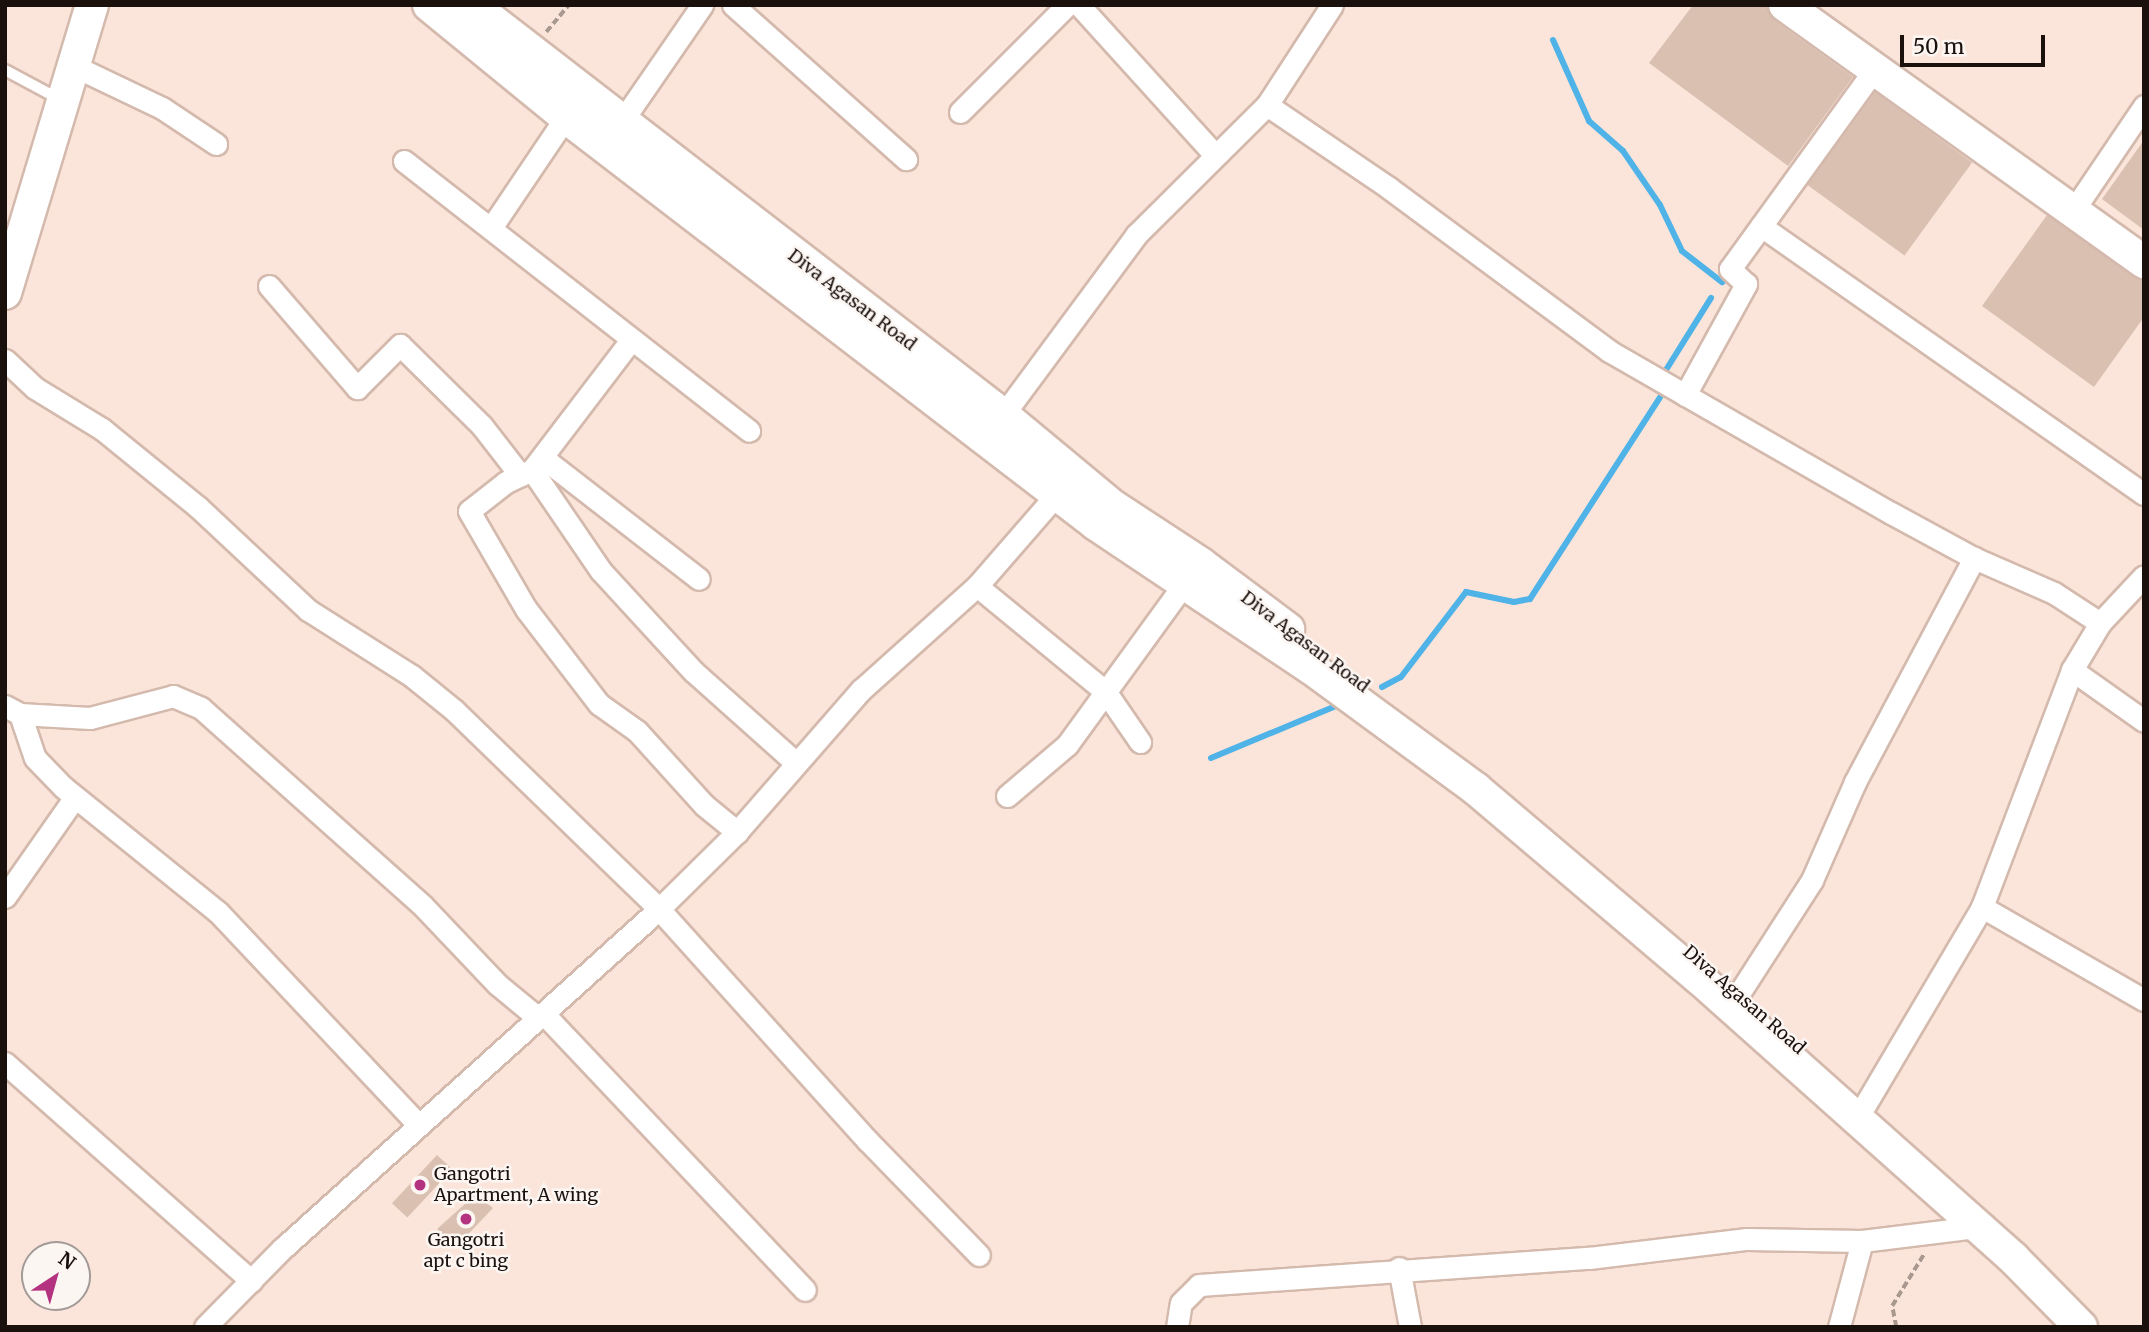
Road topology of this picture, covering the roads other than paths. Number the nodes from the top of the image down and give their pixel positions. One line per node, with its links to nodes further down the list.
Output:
1 (92, 5): 10 (street)
2 (429, 5): 17 (street)
3 (472, 5): 18 (street, Diva Agasan Road)
4 (702, 5): 18 (street)
5 (733, 5): 21 (street)
6 (1067, 5): 16 (street)
7 (1079, 5): 20 (street)
8 (1332, 5): 14 (street)
9 (1786, 5): 11 (street)
10 (74, 66): 13 (street); 19 (street)
11 (1875, 69): 23 (street); 24 (street)
12 (5, 70): 13 (lane)
13 (63, 101): 28 (street)
14 (1267, 105): 20 (street); 31 (street)
15 (2144, 106): 23 (street)
16 (960, 112)
17 (566, 117): 25 (street); 35 (street)
18 (620, 124): 32 (street, Diva Agasan Road)
19 (216, 144)
20 (1214, 154): 32 (street)
21 (906, 159)
22 (404, 161): 25 (street)
23 (2073, 211): 26 (street)
24 (1761, 226): 31 (street); 36 (street)
25 (491, 228): 29 (street)
26 (2144, 262)
27 (269, 286): 34 (street)
28 (5, 293)
29 (631, 340): 33 (street); 34 (street)
30 (5, 360): 54 (street)
31 (1685, 396): 37 (street)
32 (1003, 415): 35 (street, Diva Agasan Road)
33 (749, 431)
34 (532, 468): 40 (street); 48 (street); 51 (street)
35 (1065, 484): 38 (street, Diva Agasan Road); 41 (street)
36 (2144, 494)
37 (1974, 558): 42 (street); 55 (street)
38 (1192, 573): 44 (street); 55 (street, Diva Agasan Road); 61 (street)
39 (2144, 576): 42 (street)
40 (699, 579)
41 (977, 586): 44 (street); 48 (street)
42 (2100, 623): 43 (street)
43 (2072, 670): 46 (street); 53 (street)
44 (1105, 691): 47 (street); 49 (street)
45 (12, 710): 50 (street); 57 (street)
46 (2144, 721)
47 (1140, 742)
48 (795, 762): 51 (street)
49 (1007, 796)
50 (75, 797): 52 (street); 60 (street)
51 (737, 832): 54 (street)
52 (5, 897)
53 (1982, 907): 56 (street); 59 (street)
54 (659, 909): 57 (street); 63 (street)
55 (1738, 996): 59 (street, Diva Agasan Road)
56 (2144, 1000)
57 (540, 1015): 60 (street); 66 (street)
58 (5, 1063): 65 (street)
59 (1865, 1105): 61 (street, Diva Agasan Road)
60 (419, 1125): 65 (street)
61 (1986, 1226): 62 (street); 71 (street); 72 (street, Diva Agasan Road)
62 (1862, 1241): 64 (street); 70 (street)
63 (979, 1255)
64 (1399, 1268): 68 (street); 69 (street)
65 (251, 1281): 67 (street)
66 (805, 1290)
67 (205, 1327)
68 (1177, 1327)
69 (1410, 1327)
70 (1839, 1327)
71 (2081, 1327)
72 (2097, 1327)

